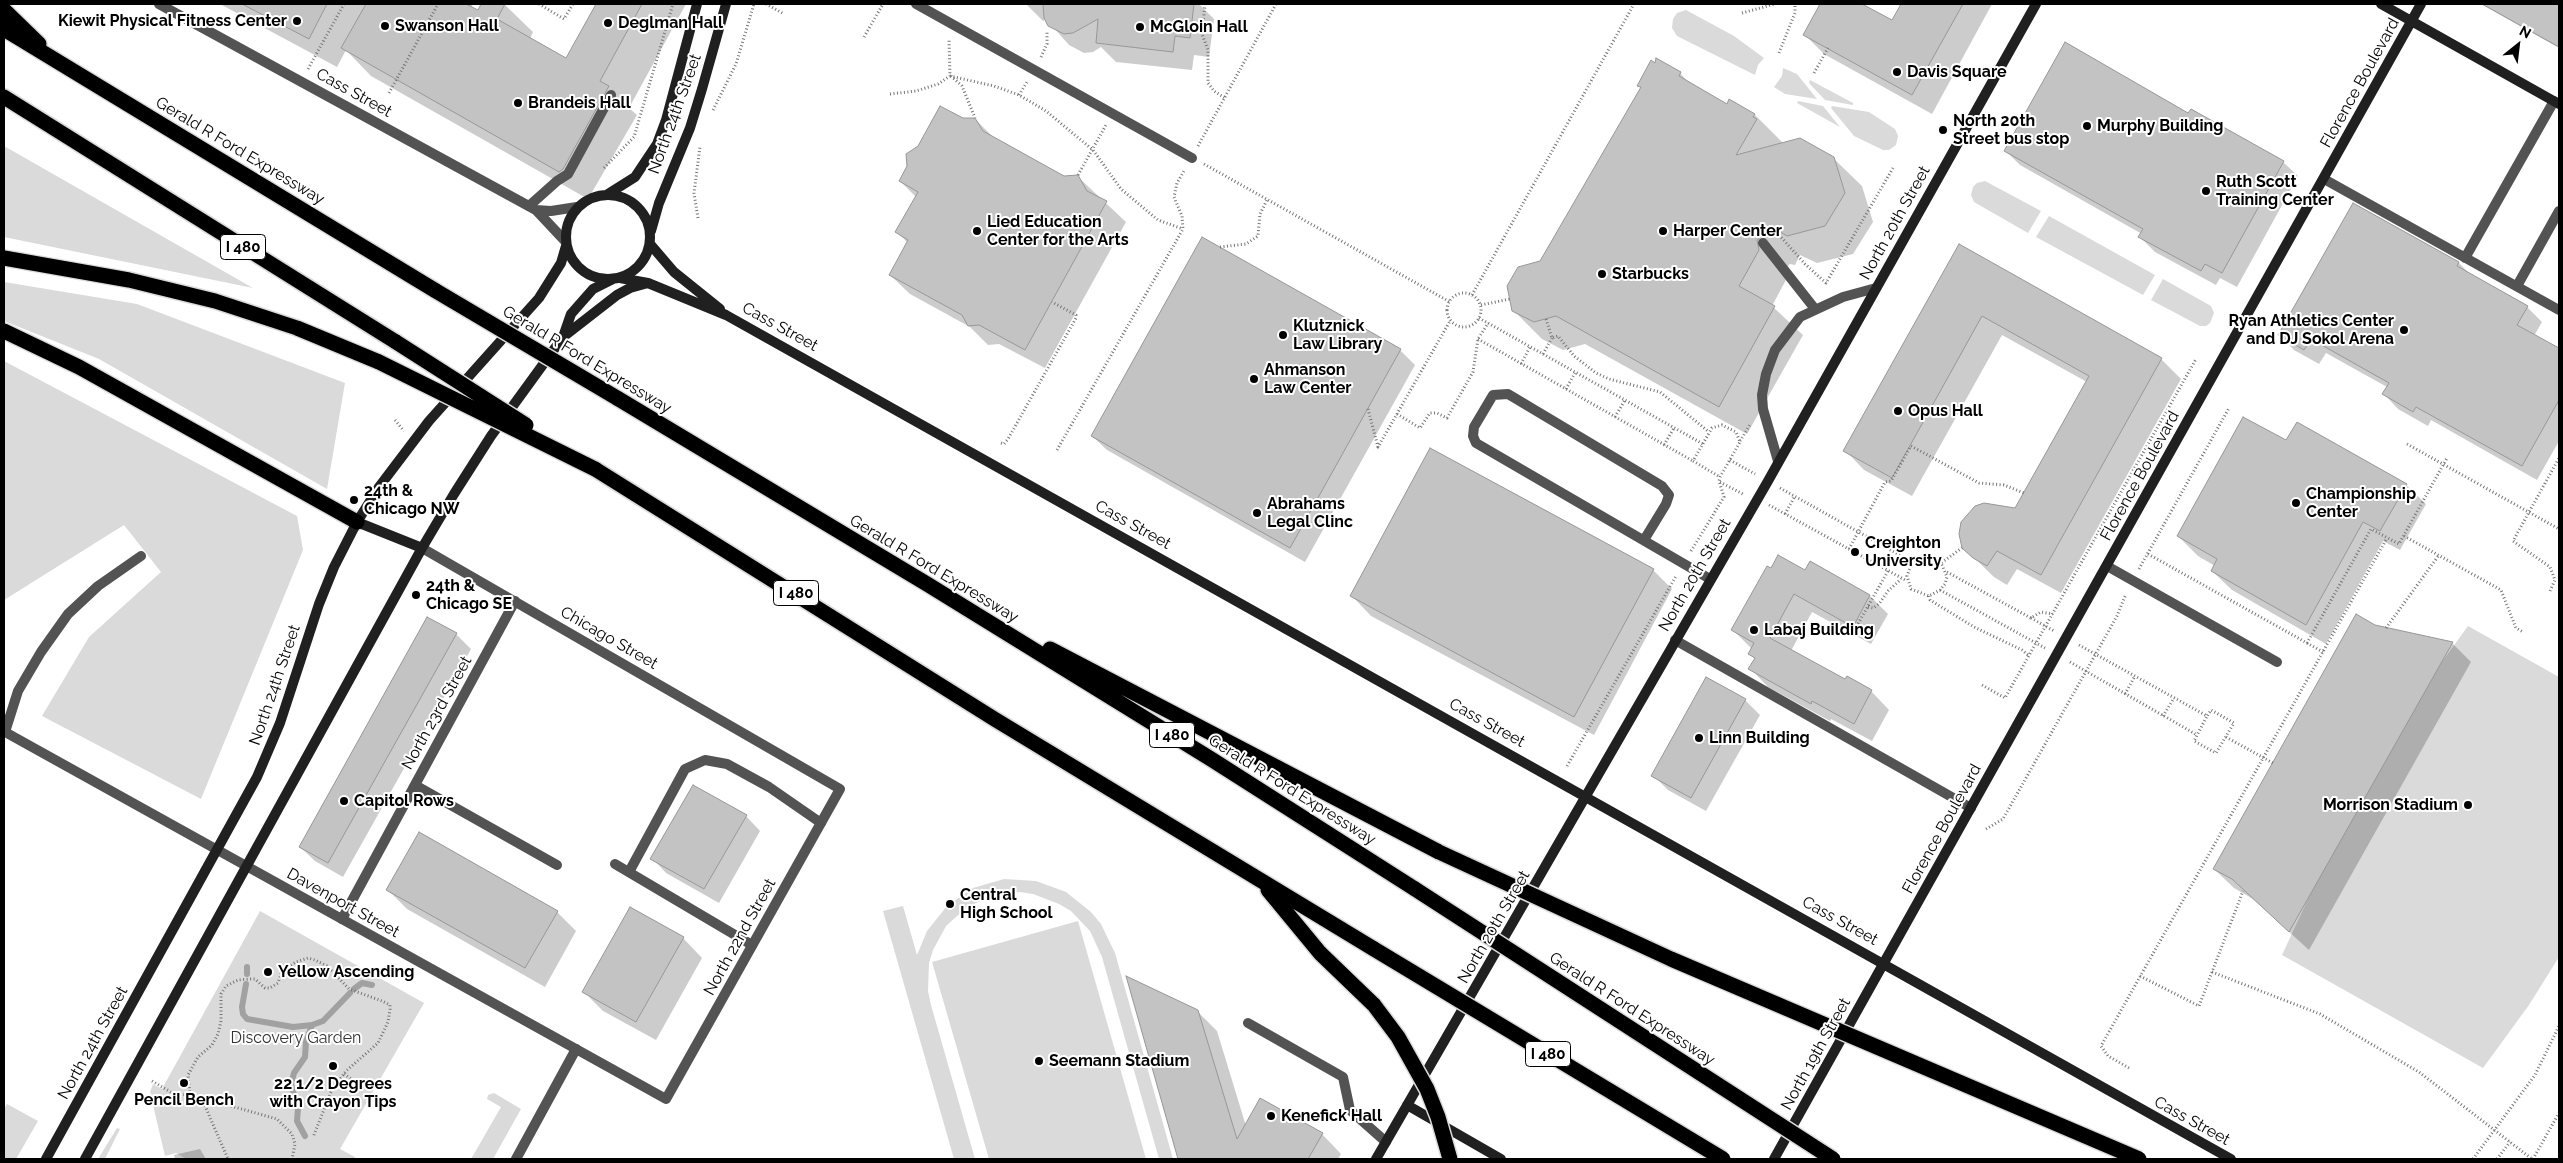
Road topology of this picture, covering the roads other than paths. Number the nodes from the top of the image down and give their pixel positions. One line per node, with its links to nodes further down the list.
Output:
1 (159, 4): 21 (street, Cass Street)
2 (697, 4): 19 (main road, North 24th Street)
3 (726, 4): 23 (main road, North 24th Street)
4 (916, 4): 17 (street)
5 (2036, 4): 31 (main road, North 20th Street)
6 (2381, 4): 9 (main road)
7 (2421, 4): 9 (main road, Florence Boulevard)
8 (4, 10): 11 (highway)
9 (2411, 21): 14 (main road); 18 (main road, Florence Boulevard)
10 (4, 30): 11 (highway, Gerald R Ford Expressway / I 480)
11 (56, 60): 45 (highway, Gerald R Ford Expressway / I 480, bridge)
12 (610, 95): 21 (street)
13 (4, 97): 16 (highway, I 480)
14 (2557, 102): 27 (street)
15 (4, 109): 16 (highway)
16 (90, 152): 38 (highway, I 480, bridge)
17 (1192, 158)
18 (2324, 178): 27 (street); 43 (main road, Florence Boulevard)
19 (608, 194): 20 (main road); 23 (main road)
20 (577, 207): 21 (street, Cass Street); 25 (main road)
21 (533, 208): 25 (street, Cass Street)
22 (2559, 211): 30 (street)
23 (650, 239): 28 (main road); 34 (main road)
24 (1763, 243): 32 (street)
25 (566, 244): 28 (main road); 39 (main road, North 24th Street)
26 (4, 258): 38 (highway, bridge)
27 (2465, 258): 30 (street)
28 (617, 278): 29 (main road); 36 (main road)
29 (648, 283): 34 (main road); 36 (main road)
30 (2516, 286): 33 (street)
31 (1876, 288): 32 (street); 37 (main road, North 20th Street)
32 (1815, 309): 37 (street)
33 (2559, 310)
34 (726, 315): 52 (main road, Cass Street)
35 (4, 331): 39 (highway)
36 (563, 337): 41 (main road)
37 (1778, 461): 44 (main road, North 20th Street)
38 (595, 469): 60 (highway, I 480)
39 (357, 522): 41 (main road, Chicago Street); 55 (main road, North 24th Street)
40 (1644, 540): 40 (street); 44 (street)
41 (422, 548): 46 (street, Chicago Street); 58 (main road)
42 (140, 556): 49 (street)
43 (2106, 566): 48 (street); 53 (main road, Florence Boulevard)
44 (1710, 579): 47 (main road, North 20th Street)
45 (927, 584): 77 (highway, Gerald R Ford Expressway / I 480, bridge); 78 (highway, bridge)
46 (515, 601): 50 (street, North 23rd Street); 51 (street, Chicago Street)
47 (1675, 640): 52 (main road, North 20th Street); 53 (street)
48 (2278, 662)
49 (5, 732): 55 (street, Davenport Street)
50 (415, 785): 57 (street); 61 (street, North 23rd Street)
51 (840, 789): 54 (street, North 22nd Street)
52 (1587, 797): 63 (main road, Cass Street); 67 (main road, North 20th Street)
53 (1971, 808): 63 (main road, Florence Boulevard)
54 (821, 823): 59 (street); 62 (street, North 22nd Street)
55 (218, 850): 58 (street, Davenport Street); 69 (main road, North 24th Street)
56 (616, 864): 59 (street)
57 (557, 865)
58 (247, 866): 61 (street, Davenport Street); 70 (main road)
59 (629, 872): 62 (street)
60 (1260, 881): 73 (highway, bridge); 75 (highway, I 480, bridge)
61 (342, 919): 65 (street, Davenport Street)
62 (752, 945): 66 (street, North 22nd Street)
63 (1885, 963): 76 (main road, North 19th Street); 79 (main road, Cass Street)
64 (1248, 1023): 68 (street)
65 (576, 1049): 66 (street, Davenport Street); 71 (street)
66 (666, 1099)
67 (1406, 1105): 68 (main road, North 20th Street); 74 (main road)
68 (1386, 1142): 72 (main road, North 20th Street)
69 (46, 1159)
70 (85, 1159)
71 (516, 1159)
72 (1376, 1159)
73 (1450, 1159)
74 (1502, 1159)
75 (1723, 1159)
76 (1774, 1159)
77 (1833, 1159)
78 (2139, 1159)
79 (2231, 1159)

